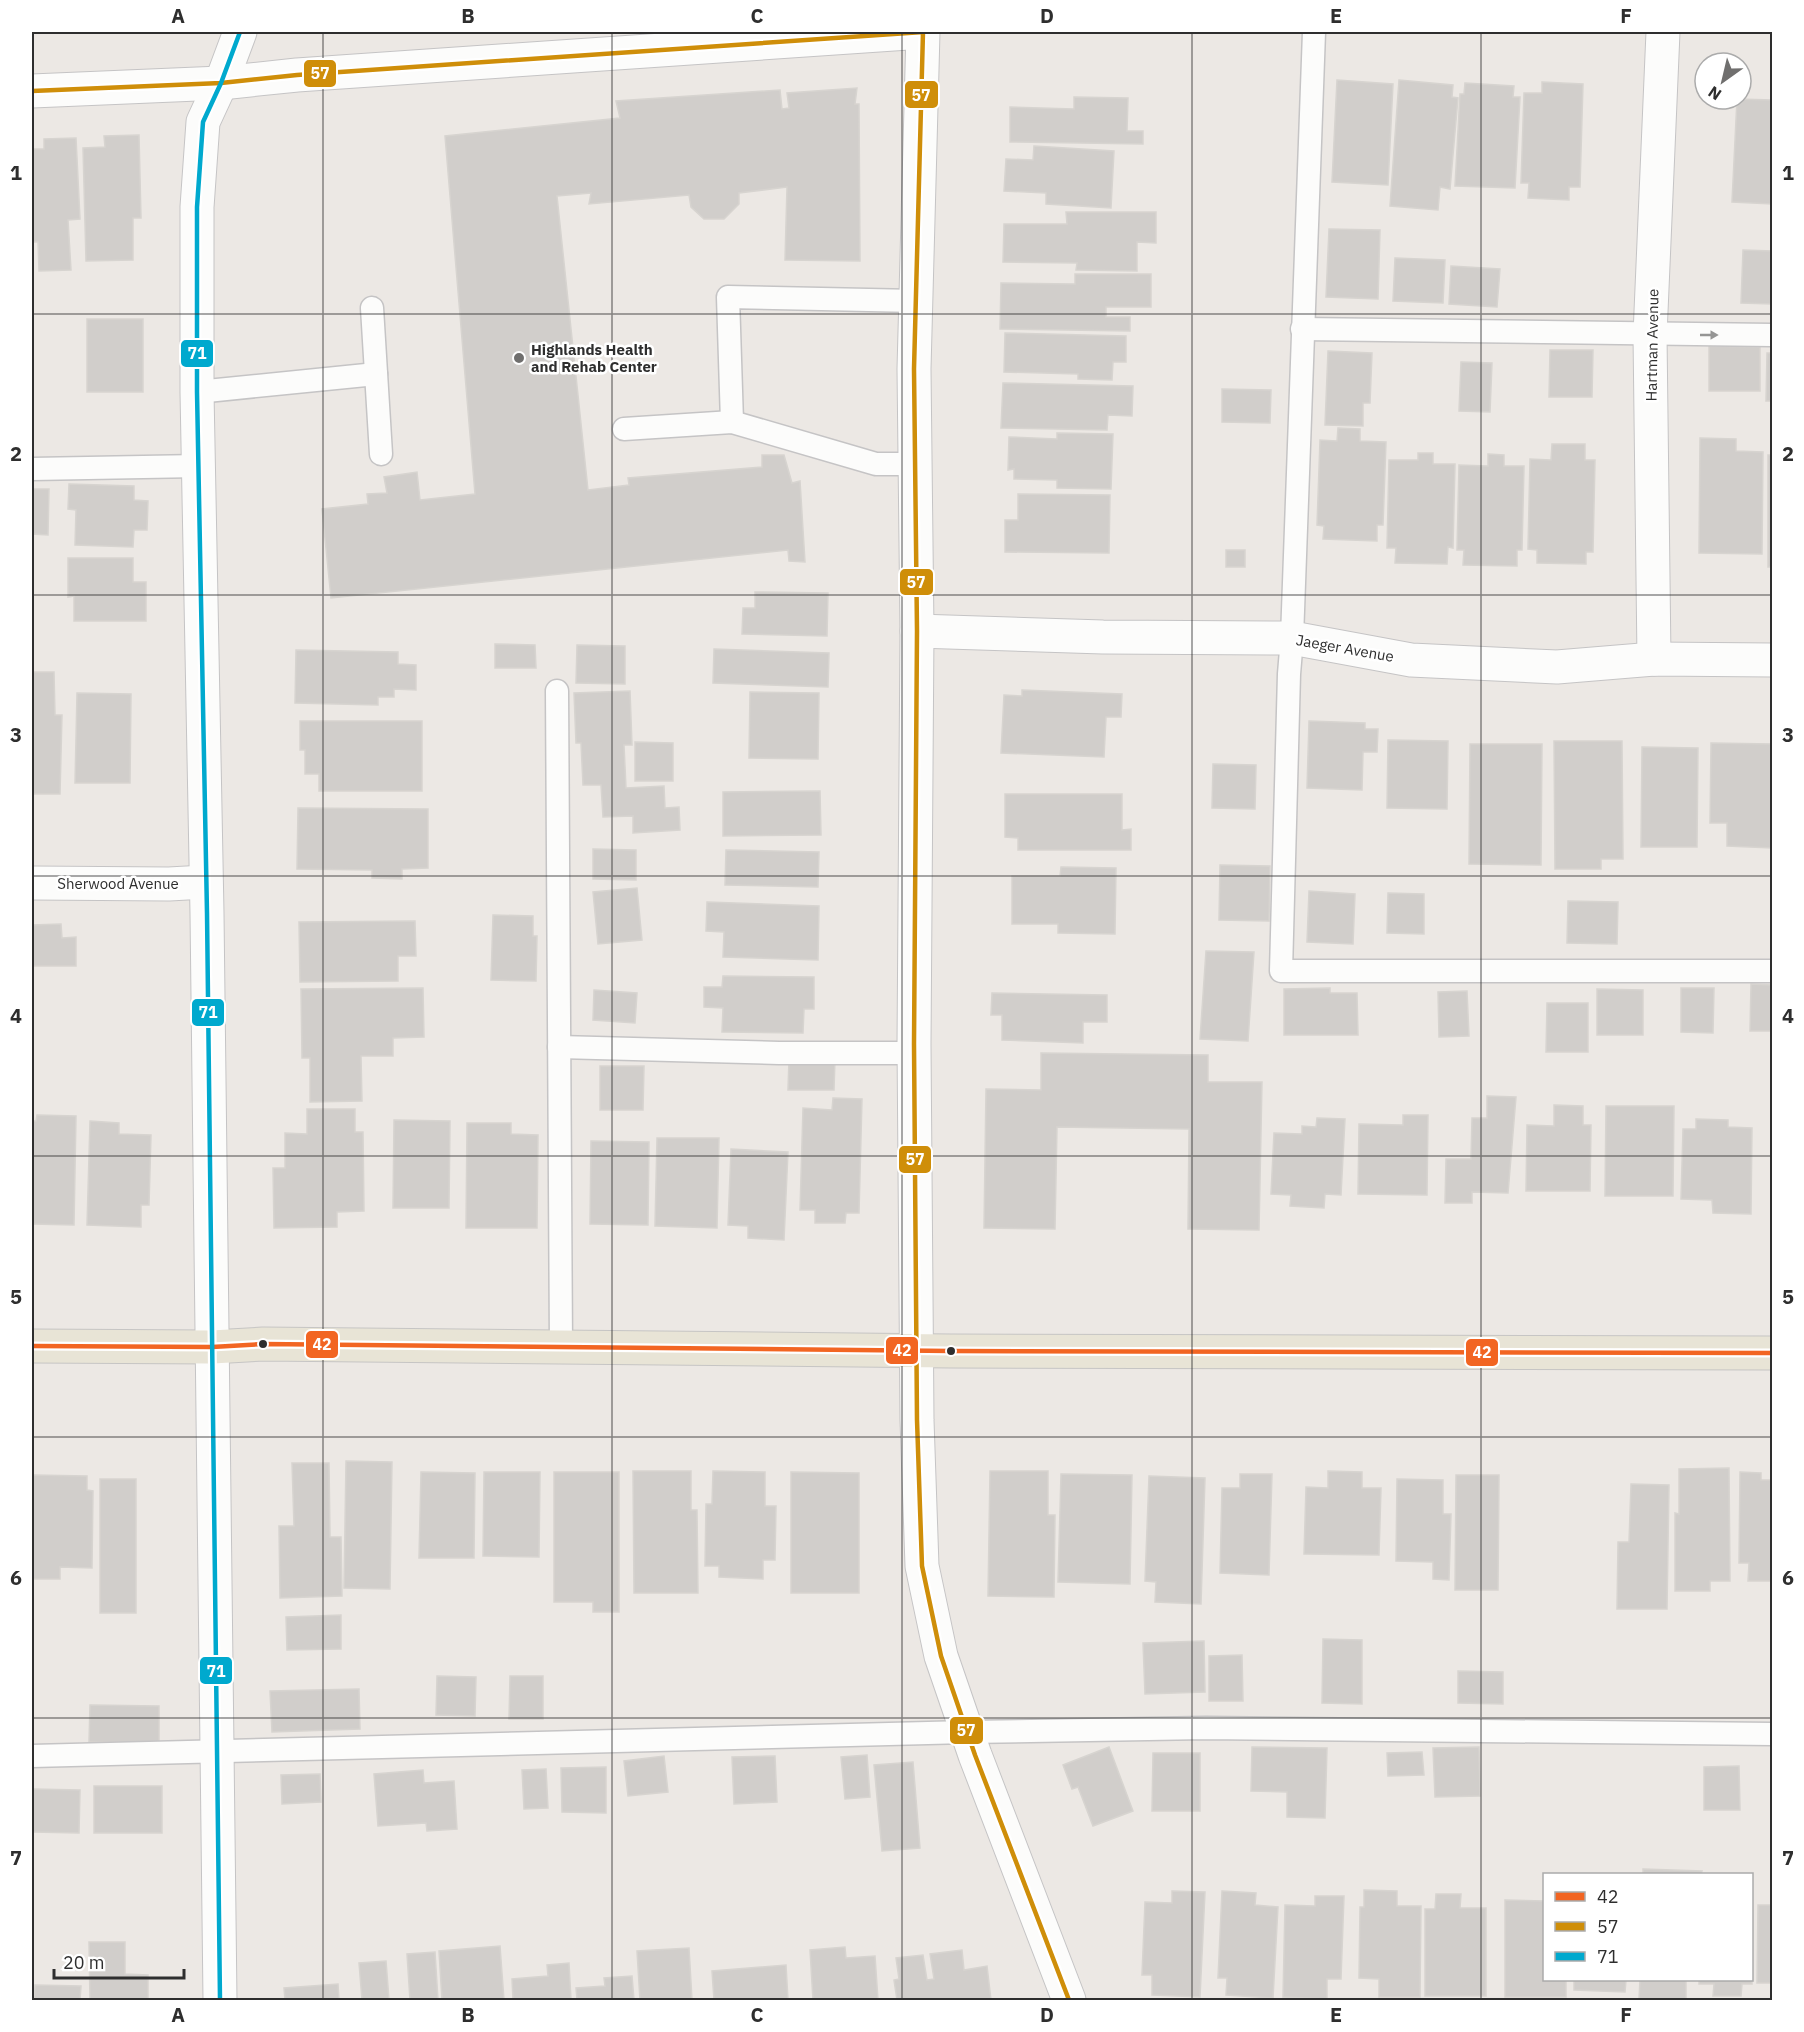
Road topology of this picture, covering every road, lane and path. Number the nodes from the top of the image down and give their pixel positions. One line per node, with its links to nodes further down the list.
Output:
1 (240, 32): 5 (street)
2 (923, 32): 5 (street); 7 (street)
3 (1314, 32): 9 (lane)
4 (1663, 32): 10 (street, Hartman Avenue)
5 (221, 83): 6 (street); 13 (street)
6 (32, 91)
7 (916, 301): 14 (lane); 17 (street)
8 (372, 308): 12 (lane)
9 (1302, 329): 10 (lane); 21 (lane)
10 (1650, 335): 11 (lane, one-way to 11); 22 (street, Hartman Avenue)
11 (1773, 335)
12 (376, 374): 13 (lane); 16 (lane)
13 (197, 392): 18 (street)
14 (732, 422): 15 (lane); 17 (lane)
15 (624, 429)
16 (381, 454)
17 (915, 464): 20 (street)
18 (199, 466): 19 (lane); 25 (street)
19 (32, 469)
20 (917, 631): 21 (street, Jaeger Avenue); 29 (street)
21 (1293, 638): 22 (street, Jaeger Avenue); 27 (lane)
22 (1654, 658): 23 (street, Jaeger Avenue)
23 (1773, 660)
24 (557, 691): 28 (lane)
25 (205, 882): 26 (street, Sherwood Avenue); 31 (street)
26 (32, 883)
27 (1773, 971)
28 (559, 1047): 29 (lane); 32 (lane)
29 (914, 1053): 33 (street)
30 (32, 1346): 31 (main road)
31 (212, 1347): 32 (main road); 37 (street)
32 (561, 1347): 33 (main road)
33 (917, 1351): 34 (main road); 35 (street)
34 (1773, 1353)
35 (967, 1732): 36 (lane); 37 (lane); 40 (street)
36 (1773, 1734)
37 (216, 1752): 38 (lane); 39 (street)
38 (32, 1756)
39 (220, 2001)
40 (1069, 2001)

